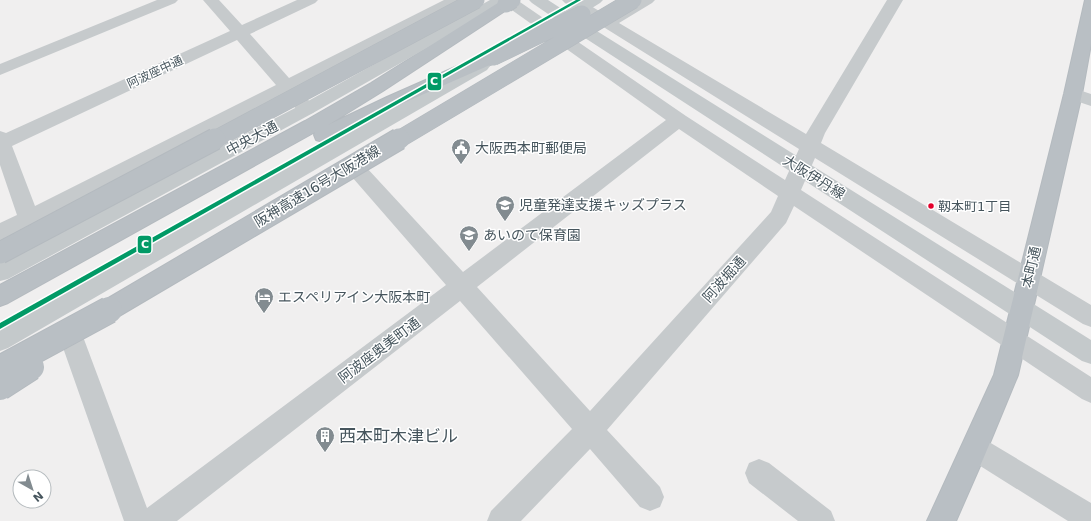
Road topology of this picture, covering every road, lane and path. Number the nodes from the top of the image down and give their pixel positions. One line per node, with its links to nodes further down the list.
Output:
1 (170, 0): 21 (street)
2 (211, 0): 18 (street)
3 (310, 0): 18 (street, 阿波座中通)
4 (456, 0): 22 (street)
5 (476, 0): 32 (highway, bridge)
6 (501, 0): 24 (main road, 中央大通)
7 (506, 0): 17 (street)
8 (512, 0): 39 (highway, bridge)
9 (537, 0): 15 (main road, 大阪伊丹線)
10 (608, 0): 42 (highway, bridge)
11 (633, 0): 40 (highway, 阪神高速16号大阪港線, bridge)
12 (647, 0): 16 (street)
13 (895, 0): 27 (street, 阿波堀通)
14 (1091, 2): 23 (highway, 本町通)
15 (578, 6): 16 (street); 17 (main road); 19 (main road, 大阪伊丹線)
16 (609, 23): 19 (street); 27 (street)
17 (548, 28): 20 (street); 44 (main road)
18 (239, 33): 22 (street); 26 (street, 阿波座中通)
19 (590, 34): 20 (street); 28 (main road, 大阪伊丹線)
20 (573, 45): 25 (street); 29 (street)
21 (0, 70)
22 (287, 86): 24 (street); 31 (street)
23 (1082, 97): 37 (highway, 本町通)
24 (307, 109): 36 (main road, 中央大通)
25 (679, 120): 30 (street); 38 (street, 阿波座奥美町通)
26 (1, 142): 31 (street)
27 (810, 145): 28 (street, 阿波堀通); 37 (street)
28 (800, 168): 30 (street, 阿波堀通); 41 (main road, 大阪伊丹線)
29 (359, 172): 38 (street); 46 (street)
30 (790, 193): 45 (street); 51 (street, 阿波堀通)
31 (29, 219): 33 (street)
32 (60, 220): 34 (highway, bridge); 35 (highway, bridge)
33 (0, 233)
34 (0, 247)
35 (0, 253)
36 (0, 272)
37 (1028, 278): 41 (highway, 本町通); 43 (street)
38 (461, 287): 51 (street); 57 (street, 阿波座奥美町通)
39 (0, 296)
40 (134, 296): 48 (highway, 阪神高速16号大阪港線, bridge); 49 (highway, bridge)
41 (1021, 308): 45 (highway, 本町通); 47 (main road, 大阪伊丹線)
42 (0, 313)
43 (1091, 317)
44 (0, 340)
45 (1014, 340): 50 (street); 52 (highway, 本町通)
46 (73, 342): 49 (street); 56 (street)
47 (1091, 353)
48 (0, 369)
49 (0, 386)
50 (1091, 391)
51 (589, 431): 54 (street); 58 (street, 阿波堀通)
52 (976, 448): 55 (street); 60 (highway, 本町通)
53 (759, 473): 59 (street)
54 (650, 497)
55 (1091, 519)
56 (138, 521)
57 (154, 521)
58 (501, 521)
59 (821, 521)
60 (941, 521)

